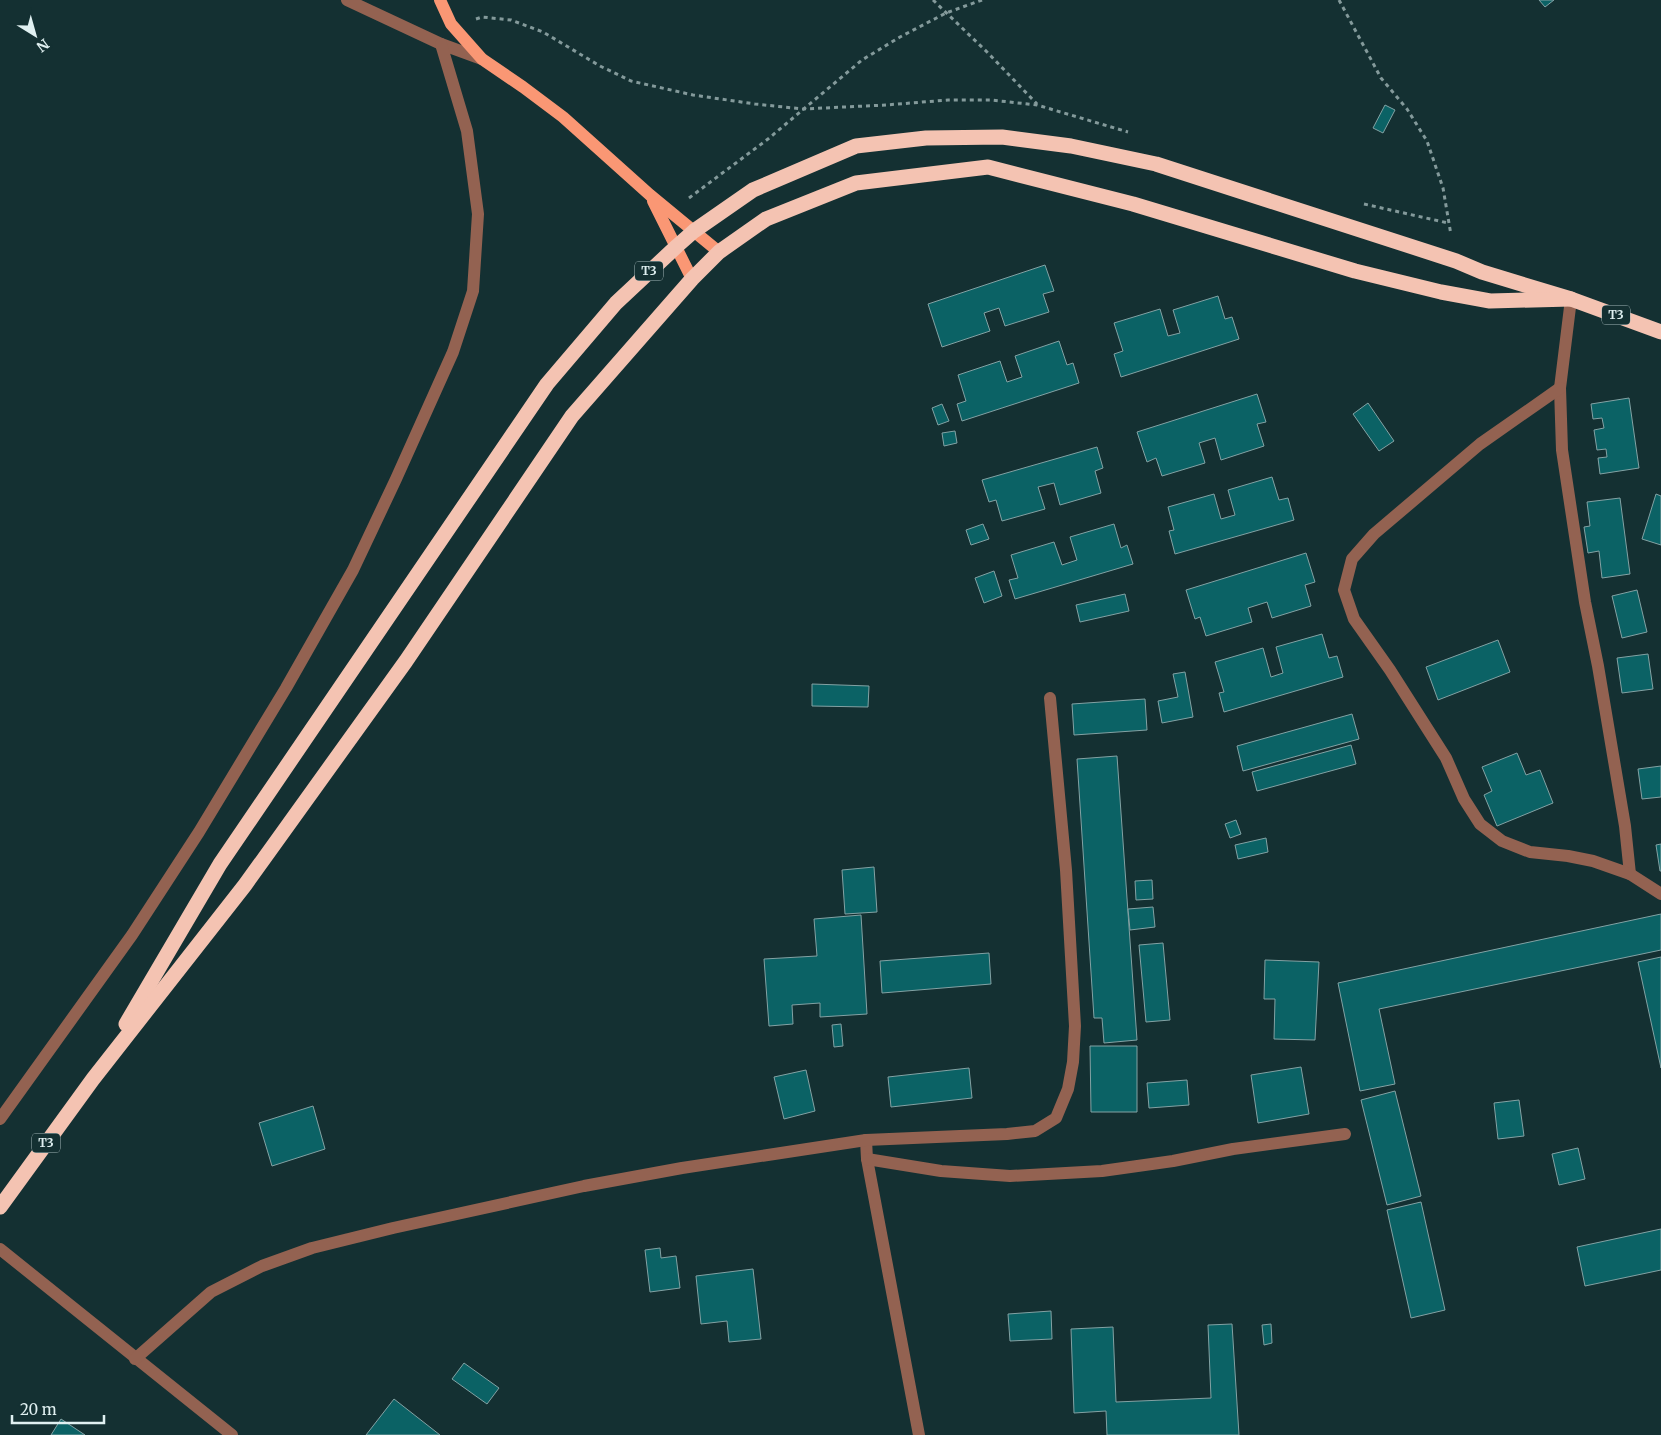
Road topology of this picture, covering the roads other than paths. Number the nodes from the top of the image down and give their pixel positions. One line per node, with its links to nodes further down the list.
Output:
1 (347, 0): 3 (street)
2 (440, 0): 4 (main road)
3 (441, 44): 4 (street); 17 (street)
4 (482, 60): 5 (main road)
5 (650, 195): 6 (main road); 7 (main road)
6 (694, 231): 7 (highway, T3); 8 (main road); 10 (highway, T3)
7 (677, 246): 9 (main road); 16 (highway, T3)
8 (719, 252): 9 (highway, T3); 10 (highway, T3)
9 (692, 279): 16 (highway, T3)
10 (1571, 299): 11 (highway, T3); 12 (street)
11 (1661, 332)
12 (1560, 388): 14 (street); 14 (street)
13 (1050, 698): 19 (street)
14 (1630, 874): 15 (street)
15 (1661, 894)
16 (93, 1079): 21 (highway, T3)
17 (0, 1119)
18 (1345, 1134): 20 (street)
19 (866, 1140): 20 (street); 23 (street)
20 (867, 1159): 25 (street)
21 (0, 1207)
22 (0, 1249): 23 (street)
23 (135, 1359): 24 (street)
24 (232, 1435)
25 (919, 1435)

